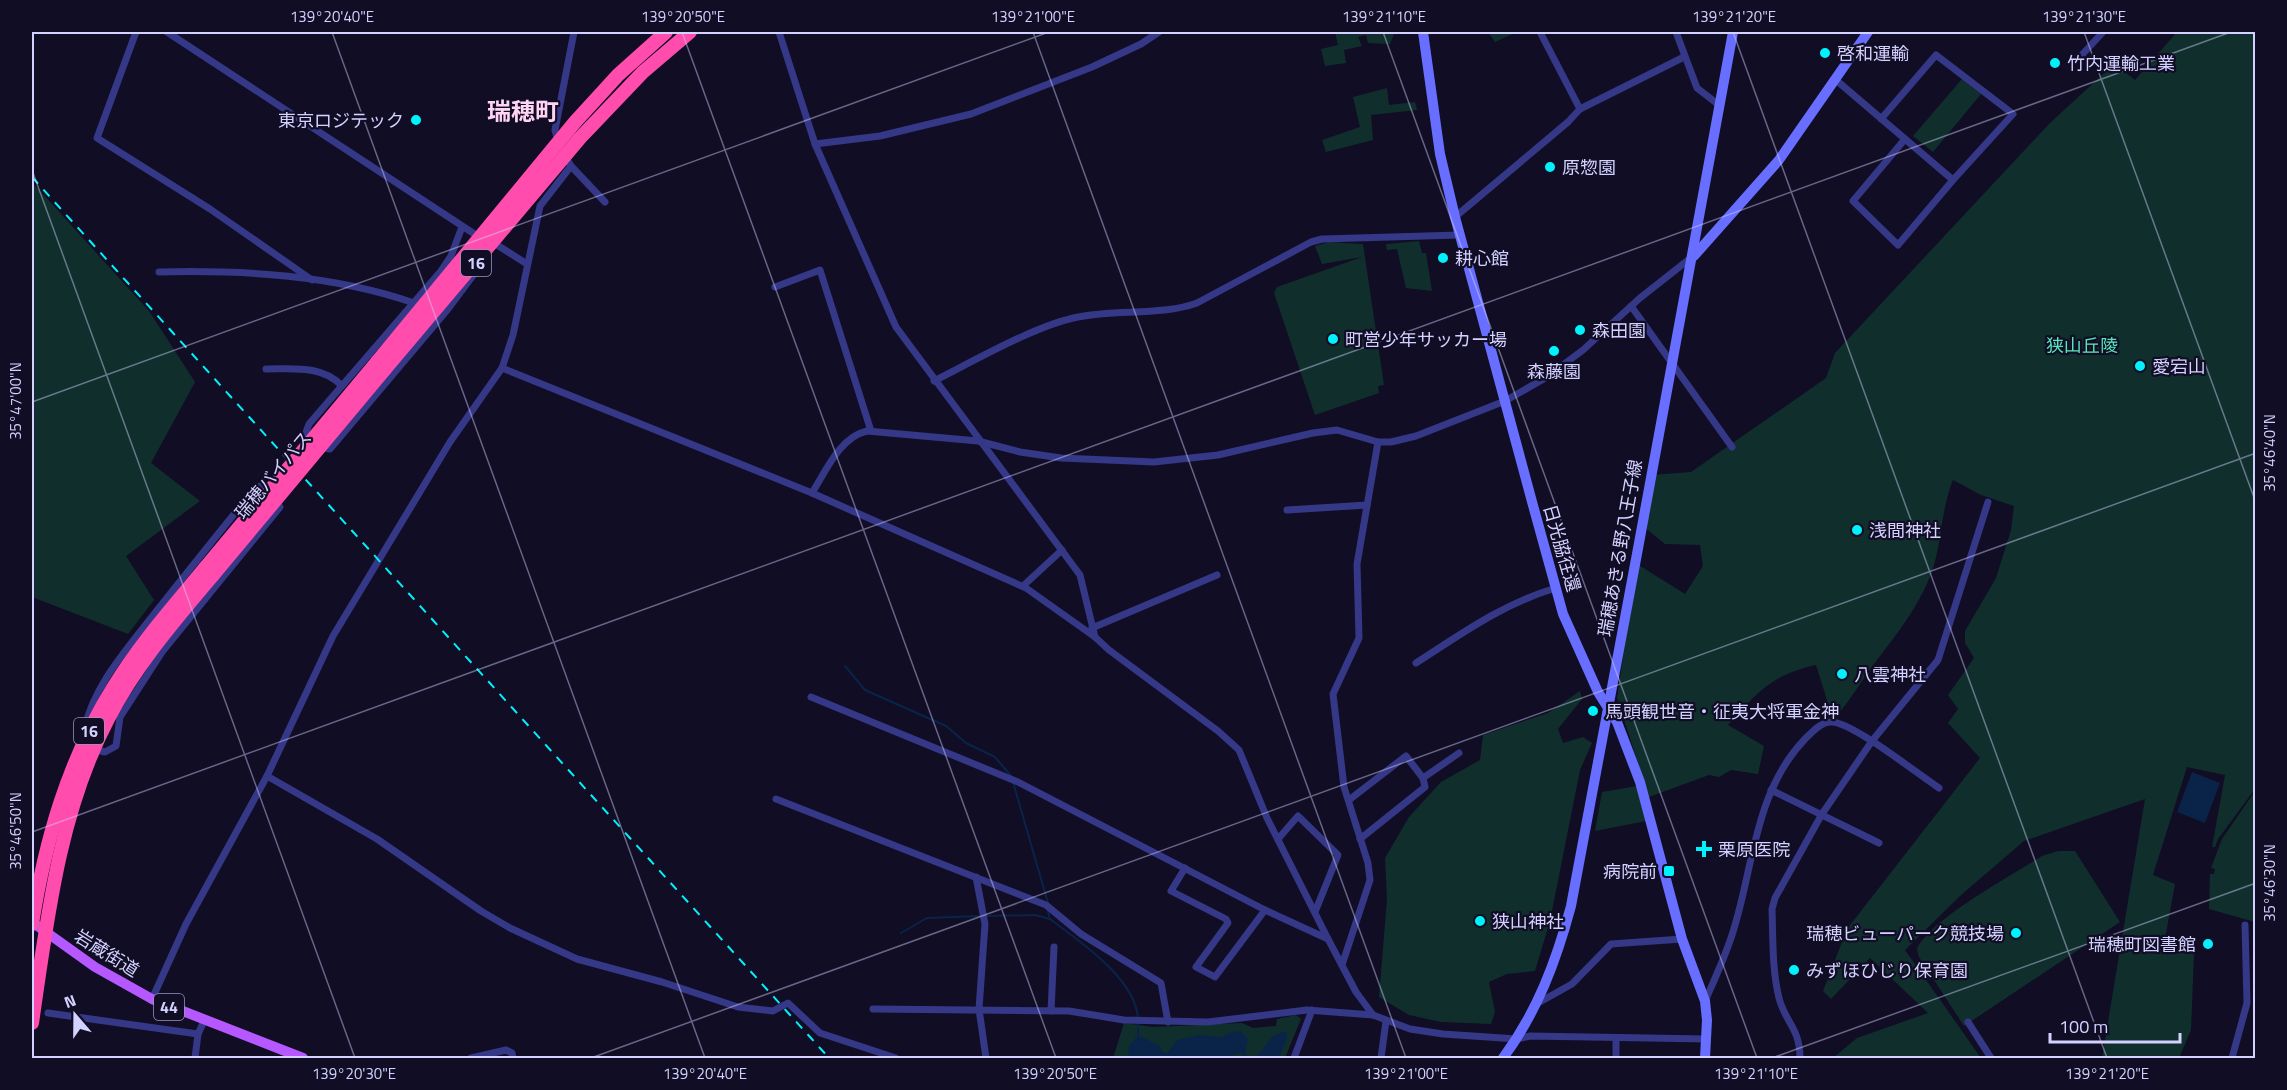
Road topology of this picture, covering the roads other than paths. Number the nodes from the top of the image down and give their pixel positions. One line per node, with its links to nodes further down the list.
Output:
1 (136, 32): 34 (street)
2 (167, 32): 27 (street)
3 (571, 32): 21 (street)
4 (666, 32): 21 (highway, 瑞穂バイパス / 16)
5 (690, 32): 23 (highway, 瑞穂バイパス / 16)
6 (779, 32): 22 (street)
7 (1159, 32): 22 (street)
8 (1423, 32): 26 (street, 日光脇往還)
9 (1540, 32): 18 (street)
10 (1676, 32): 14 (street)
11 (1733, 32): 17 (street, 瑞穂あきる野八王子線)
12 (1868, 32): 16 (street)
13 (2103, 32): 15 (street)
14 (1684, 57): 17 (street); 18 (street)
15 (2080, 57)
16 (1836, 80): 19 (street); 31 (street)
17 (1719, 105): 31 (street, 瑞穂あきる野八王子線)
18 (1580, 109): 26 (street)
19 (1881, 119): 20 (street); 24 (street)
20 (1905, 139): 24 (street); 24 (street)
21 (558, 143): 23 (street); 29 (highway, 瑞穂バイパス / 16)
22 (814, 144): 42 (street)
23 (568, 161): 25 (street); 30 (highway, 瑞穂バイパス / 16); 32 (street)
24 (1953, 180)
25 (605, 202)
26 (1455, 218): 28 (street, 日光脇往還)
27 (462, 227): 29 (street); 36 (street)
28 (1459, 235): 42 (street); 44 (street, 日光脇往還)
29 (479, 237): 39 (highway, 瑞穂バイパス / 16)
30 (498, 239): 32 (street); 39 (highway, 瑞穂バイパス / 16); 43 (street)
31 (1694, 256): 37 (street); 38 (street, 瑞穂あきる野八王子線)
32 (527, 264): 40 (street)
33 (159, 272): 34 (street)
34 (312, 279): 36 (street)
35 (775, 287): 45 (street)
36 (414, 303): 43 (street)
37 (1631, 306): 38 (street); 44 (street)
38 (1671, 361): 48 (street); 61 (street, 瑞穂あきる野八王子線)
39 (381, 365): 63 (highway, 瑞穂バイパス / 16, bridge)
40 (502, 368): 49 (street); 65 (street)
41 (266, 369): 43 (street)
42 (934, 381): 46 (street)
43 (342, 386)
44 (1505, 401): 47 (street); 56 (street, 日光脇往還)
45 (871, 431): 46 (street); 49 (street)
46 (978, 441): 47 (street); 53 (street)
47 (1378, 442): 51 (street)
48 (1732, 447)
49 (812, 493): 55 (street)
50 (1988, 502): 62 (street)
51 (1367, 505): 52 (street); 70 (street)
52 (1287, 510)
53 (1062, 550): 55 (street); 57 (street)
54 (1217, 575): 57 (street)
55 (1023, 586): 58 (street)
56 (1556, 588): 59 (street); 61 (street, 日光脇往還)
57 (1092, 628): 58 (street)
58 (1095, 637): 72 (street)
59 (1416, 663)
60 (811, 697): 75 (street)
61 (1607, 706): 83 (street, 日光脇往還); 88 (street, 瑞穂あきる野八王子線)
62 (1872, 741): 67 (street); 68 (street); 71 (street)
63 (86, 750): 63 (street); 79 (highway, 瑞穂バイパス / 16); 81 (highway, 瑞穂バイパス / 16)
64 (1459, 753): 66 (street)
65 (267, 776): 86 (street); 108 (street)
66 (1423, 778): 70 (street); 73 (street)
67 (1939, 789)
68 (1771, 790): 71 (street); 87 (street)
69 (776, 800): 76 (street)
70 (1349, 800): 73 (street)
71 (1822, 814): 74 (street); 115 (street)
72 (1278, 839): 78 (street); 78 (street)
73 (1360, 839): 85 (street)
74 (1879, 843)
75 (1185, 868): 77 (street); 77 (street)
76 (976, 876): 90 (street); 97 (street)
77 (1265, 910): 82 (street)
78 (1315, 912): 82 (street)
79 (32, 923): 81 (main road, 岩蔵街道 / 44)
80 (2245, 925): 117 (street)
81 (46, 932): 86 (main road, 岩蔵街道 / 44); 99 (highway, 瑞穂バイパス / 16)
82 (1328, 939): 85 (street)
83 (1682, 939): 87 (street, 日光脇往還); 88 (street)
84 (1054, 947): 92 (street)
85 (1342, 965): 94 (street)
86 (152, 999): 95 (main road, 岩蔵街道 / 44)
87 (1705, 1001): 103 (street, 日光脇往還)
88 (1538, 1003): 101 (street, 瑞穂あきる野八王子線)
89 (873, 1009): 90 (street)
90 (979, 1009): 92 (street); 109 (street)
91 (1312, 1010): 94 (street); 97 (street); 110 (street)
92 (1051, 1011): 97 (street)
93 (48, 1013): 100 (street)
94 (1373, 1015): 96 (street)
95 (204, 1021): 100 (street); 105 (main road, 岩蔵街道 / 44)
96 (1386, 1021): 101 (street); 111 (street)
97 (1168, 1022)
98 (1968, 1022): 116 (street)
99 (32, 1023)
100 (198, 1034): 104 (street)
101 (1517, 1039): 102 (street); 112 (street, 瑞穂あきる野八王子線)
102 (1616, 1039): 103 (street); 113 (street)
103 (1707, 1039): 114 (street, 日光脇往還)
104 (195, 1059)
105 (303, 1059)
106 (471, 1059): 107 (street)
107 (513, 1059)
108 (896, 1059)
109 (986, 1059)
110 (1294, 1059)
111 (1381, 1059)
112 (1503, 1059)
113 (1616, 1059)
114 (1705, 1059)
115 (1800, 1059)
116 (1991, 1059)
117 (2232, 1059)

